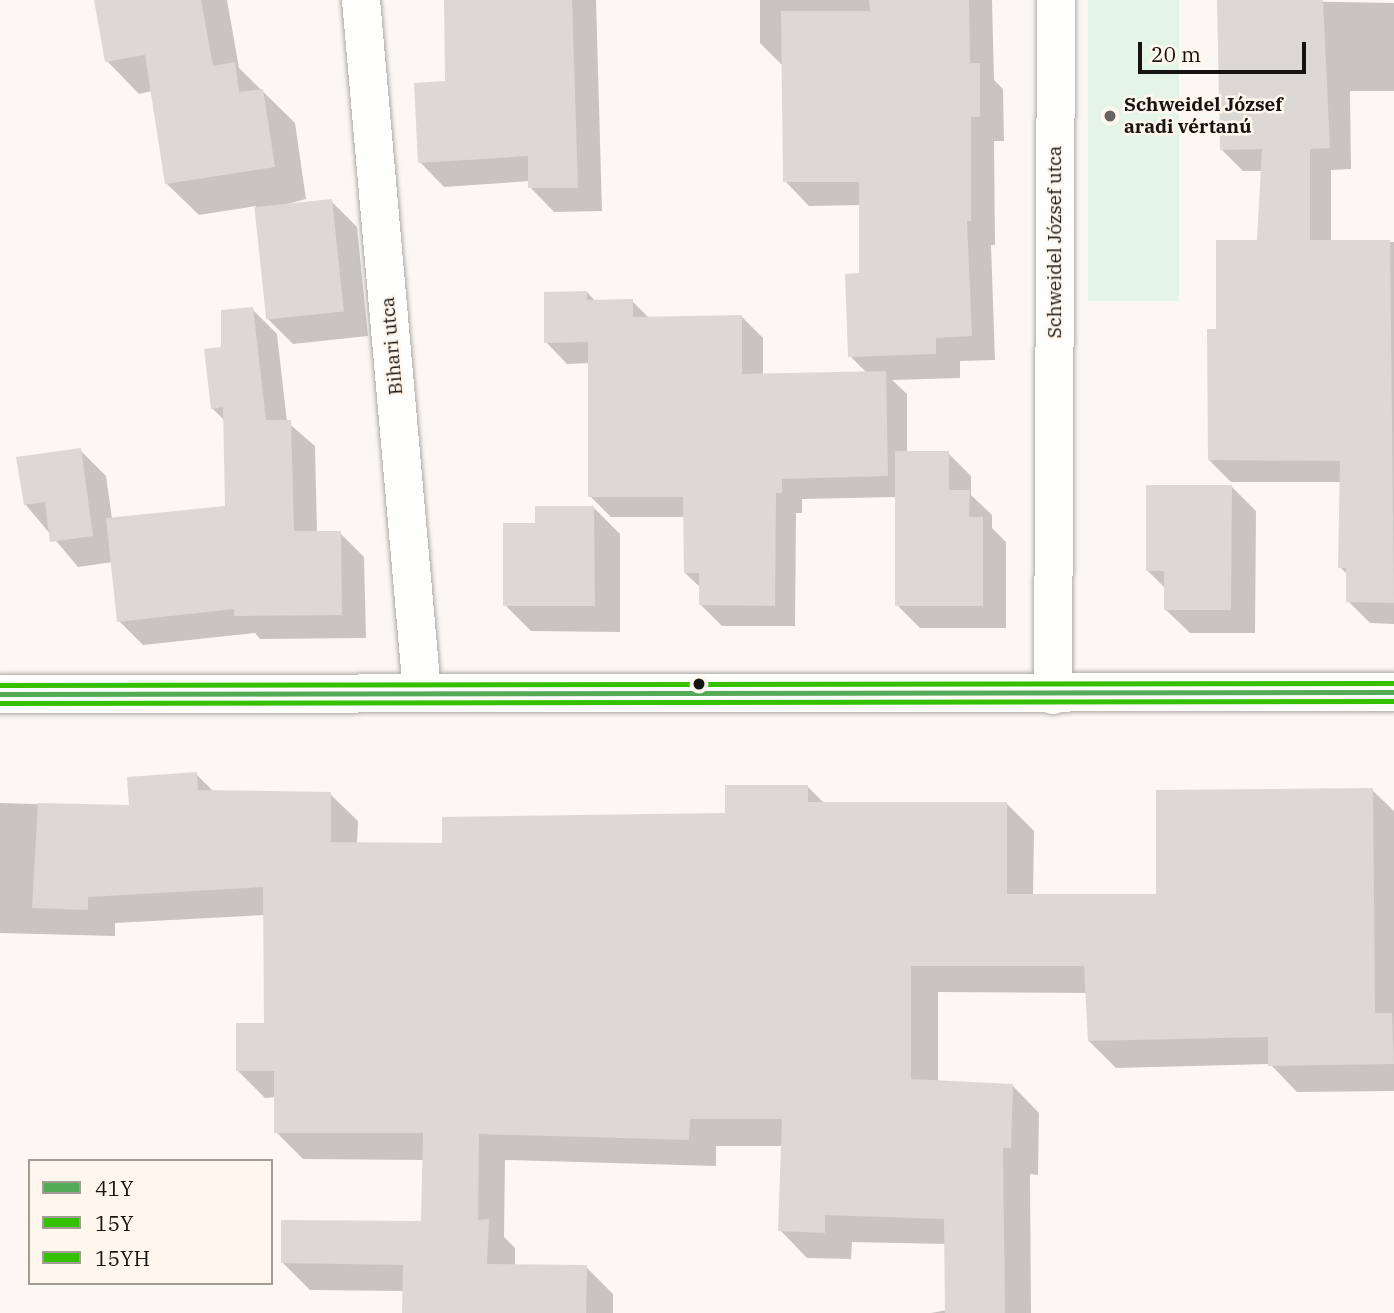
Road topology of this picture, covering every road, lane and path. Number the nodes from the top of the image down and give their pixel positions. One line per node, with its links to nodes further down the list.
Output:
1 (361, 0): 3 (street, Bihari utca)
2 (1056, 0): 6 (street, Schweidel József utca)
3 (422, 691): 5 (street); 6 (street)
4 (1394, 692): 6 (street)
5 (0, 694)
6 (1053, 695)

